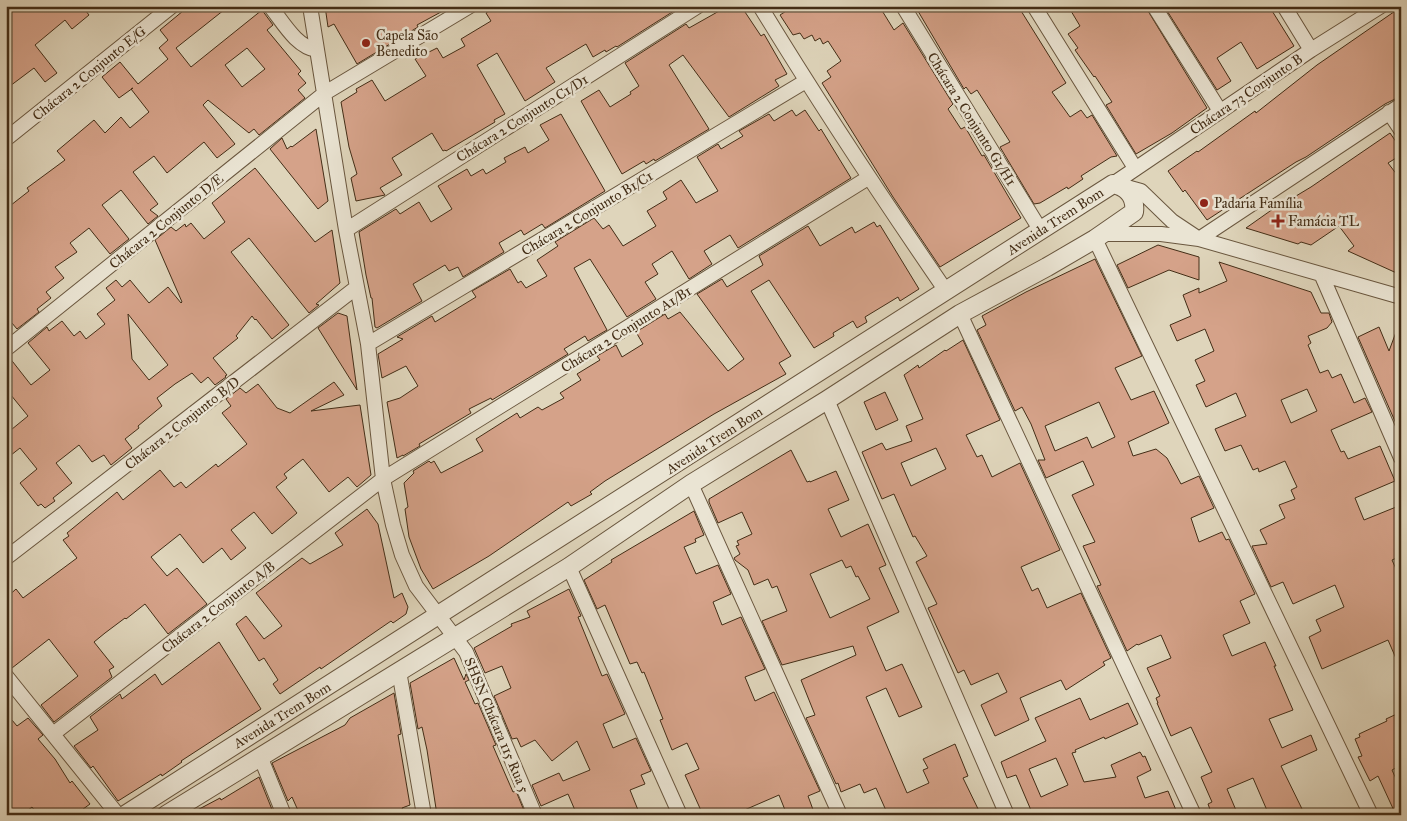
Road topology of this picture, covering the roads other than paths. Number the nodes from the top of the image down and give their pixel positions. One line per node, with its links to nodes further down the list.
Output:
1 (172, 6): 19 (street, Chácara 2 Conjunto E/G)
2 (270, 6): 12 (street)
3 (310, 6): 12 (street)
4 (470, 6): 15 (street, Chácara 2 Conjunto D/E)
5 (698, 6): 23 (street, Chácara 2 Conjunto C1/D1)
6 (760, 6): 14 (street)
7 (903, 6): 24 (street, Chácara 2 Conjunto G1/H1)
8 (1034, 6): 20 (street)
9 (1154, 6): 17 (street)
10 (1284, 6): 13 (street)
11 (1381, 6): 13 (street, Chácara 73 Conjunto B)
12 (317, 50): 15 (street)
13 (1311, 50): 17 (street, Chácara 73 Conjunto B)
14 (806, 82): 21 (street); 32 (street, Chácara 2 Conjunto B1/C1)
15 (325, 93): 23 (street); 33 (street, Chácara 2 Conjunto D/E)
16 (1395, 108): 18 (street); 26 (street)
17 (1220, 111): 20 (street, Chácara 73 Conjunto B)
18 (1401, 130)
19 (6, 139)
20 (1135, 168): 22 (street, Chácara 73 Conjunto B)
21 (868, 178): 29 (street); 36 (street, Chácara 2 Conjunto A1/B1)
22 (1118, 185): 24 (street, Avenida Trem Bom); 25 (street, Avenida Trem Bom); 26 (street)
23 (346, 230): 28 (street)
24 (1041, 231): 29 (street, Avenida Trem Bom)
25 (1098, 236): 26 (street); 31 (street, Avenida Trem Bom); 56 (street)
26 (1198, 238): 27 (street)
27 (1322, 276): 30 (street); 35 (street)
28 (357, 287): 32 (street); 38 (street, Chácara 2 Conjunto B/D)
29 (946, 292): 40 (street, Avenida Trem Bom)
30 (1401, 298)
31 (960, 314): 34 (street, Avenida Trem Bom); 55 (street)
32 (368, 344): 36 (street)
33 (6, 350)
34 (827, 400): 37 (street, Avenida Trem Bom); 54 (street)
35 (1401, 458)
36 (383, 479): 40 (street); 44 (street, Chácara 2 Conjunto A/B)
37 (691, 484): 39 (street, Avenida Trem Bom); 53 (street)
38 (6, 558)
39 (569, 567): 41 (street, Avenida Trem Bom); 52 (street)
40 (439, 615): 41 (street); 47 (street, Avenida Trem Bom)
41 (456, 637): 42 (street, Avenida Trem Bom); 51 (street, SHSN Chácara 115 Rua 5)
42 (399, 671): 45 (street, Avenida Trem Bom); 50 (street)
43 (6, 676): 44 (street)
44 (53, 734): 46 (street)
45 (260, 756): 48 (street, Avenida Trem Bom); 49 (street)
46 (118, 815)
47 (125, 815)
48 (166, 815)
49 (284, 815)
50 (424, 815)
51 (535, 815)
52 (680, 815)
53 (840, 815)
54 (1008, 815)
55 (1194, 815)
56 (1370, 815)

